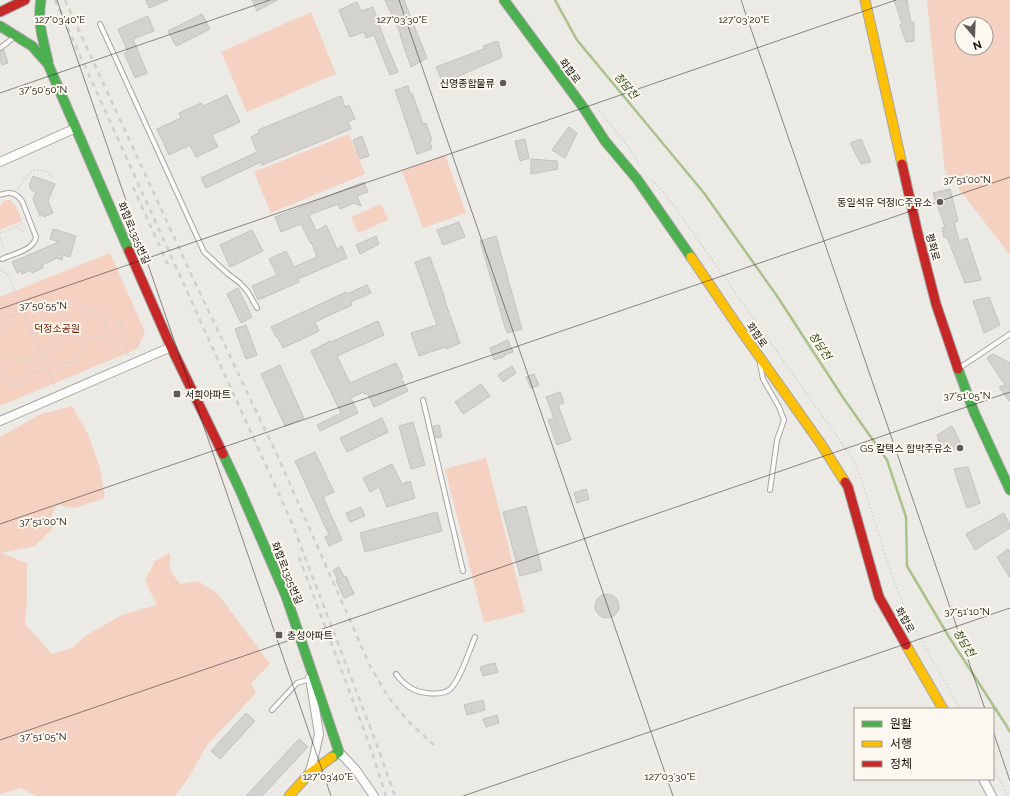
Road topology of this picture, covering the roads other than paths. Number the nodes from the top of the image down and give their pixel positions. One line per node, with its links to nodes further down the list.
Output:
1 (25, 0): 5 (street)
2 (42, 0): 10 (street)
3 (504, 0): 18 (street, 화합로)
4 (865, 0): 19 (street, 평화로)
5 (0, 12)
6 (100, 24): 15 (lane)
7 (0, 26): 8 (street, 화합로1325번길)
8 (16, 36): 9 (lane); 10 (street, 화합로1325번길)
9 (0, 48)
10 (48, 64): 11 (street, 화합로1325번길)
11 (76, 128): 12 (street); 17 (street, 화합로1325번길)
12 (0, 162)
13 (0, 195): 14 (lane)
14 (2, 259)
15 (257, 308)
16 (1010, 334): 19 (lane)
17 (172, 347): 21 (street); 26 (street, 화합로1325번길)
18 (759, 357): 22 (lane); 29 (street, 화합로)
19 (958, 369): 23 (street, 평화로)
20 (422, 400): 24 (lane)
21 (0, 420)
22 (770, 490)
23 (1010, 490)
24 (463, 571)
25 (475, 637): 27 (lane)
26 (305, 653): 28 (street); 31 (street, 화합로1325번길)
27 (396, 674)
28 (310, 679): 30 (lane); 32 (street)
29 (942, 708)
30 (272, 710)
31 (339, 752): 32 (street); 35 (street)
32 (309, 774): 34 (street)
33 (984, 780): 36 (street)
34 (289, 796)
35 (374, 796)
36 (992, 796)

